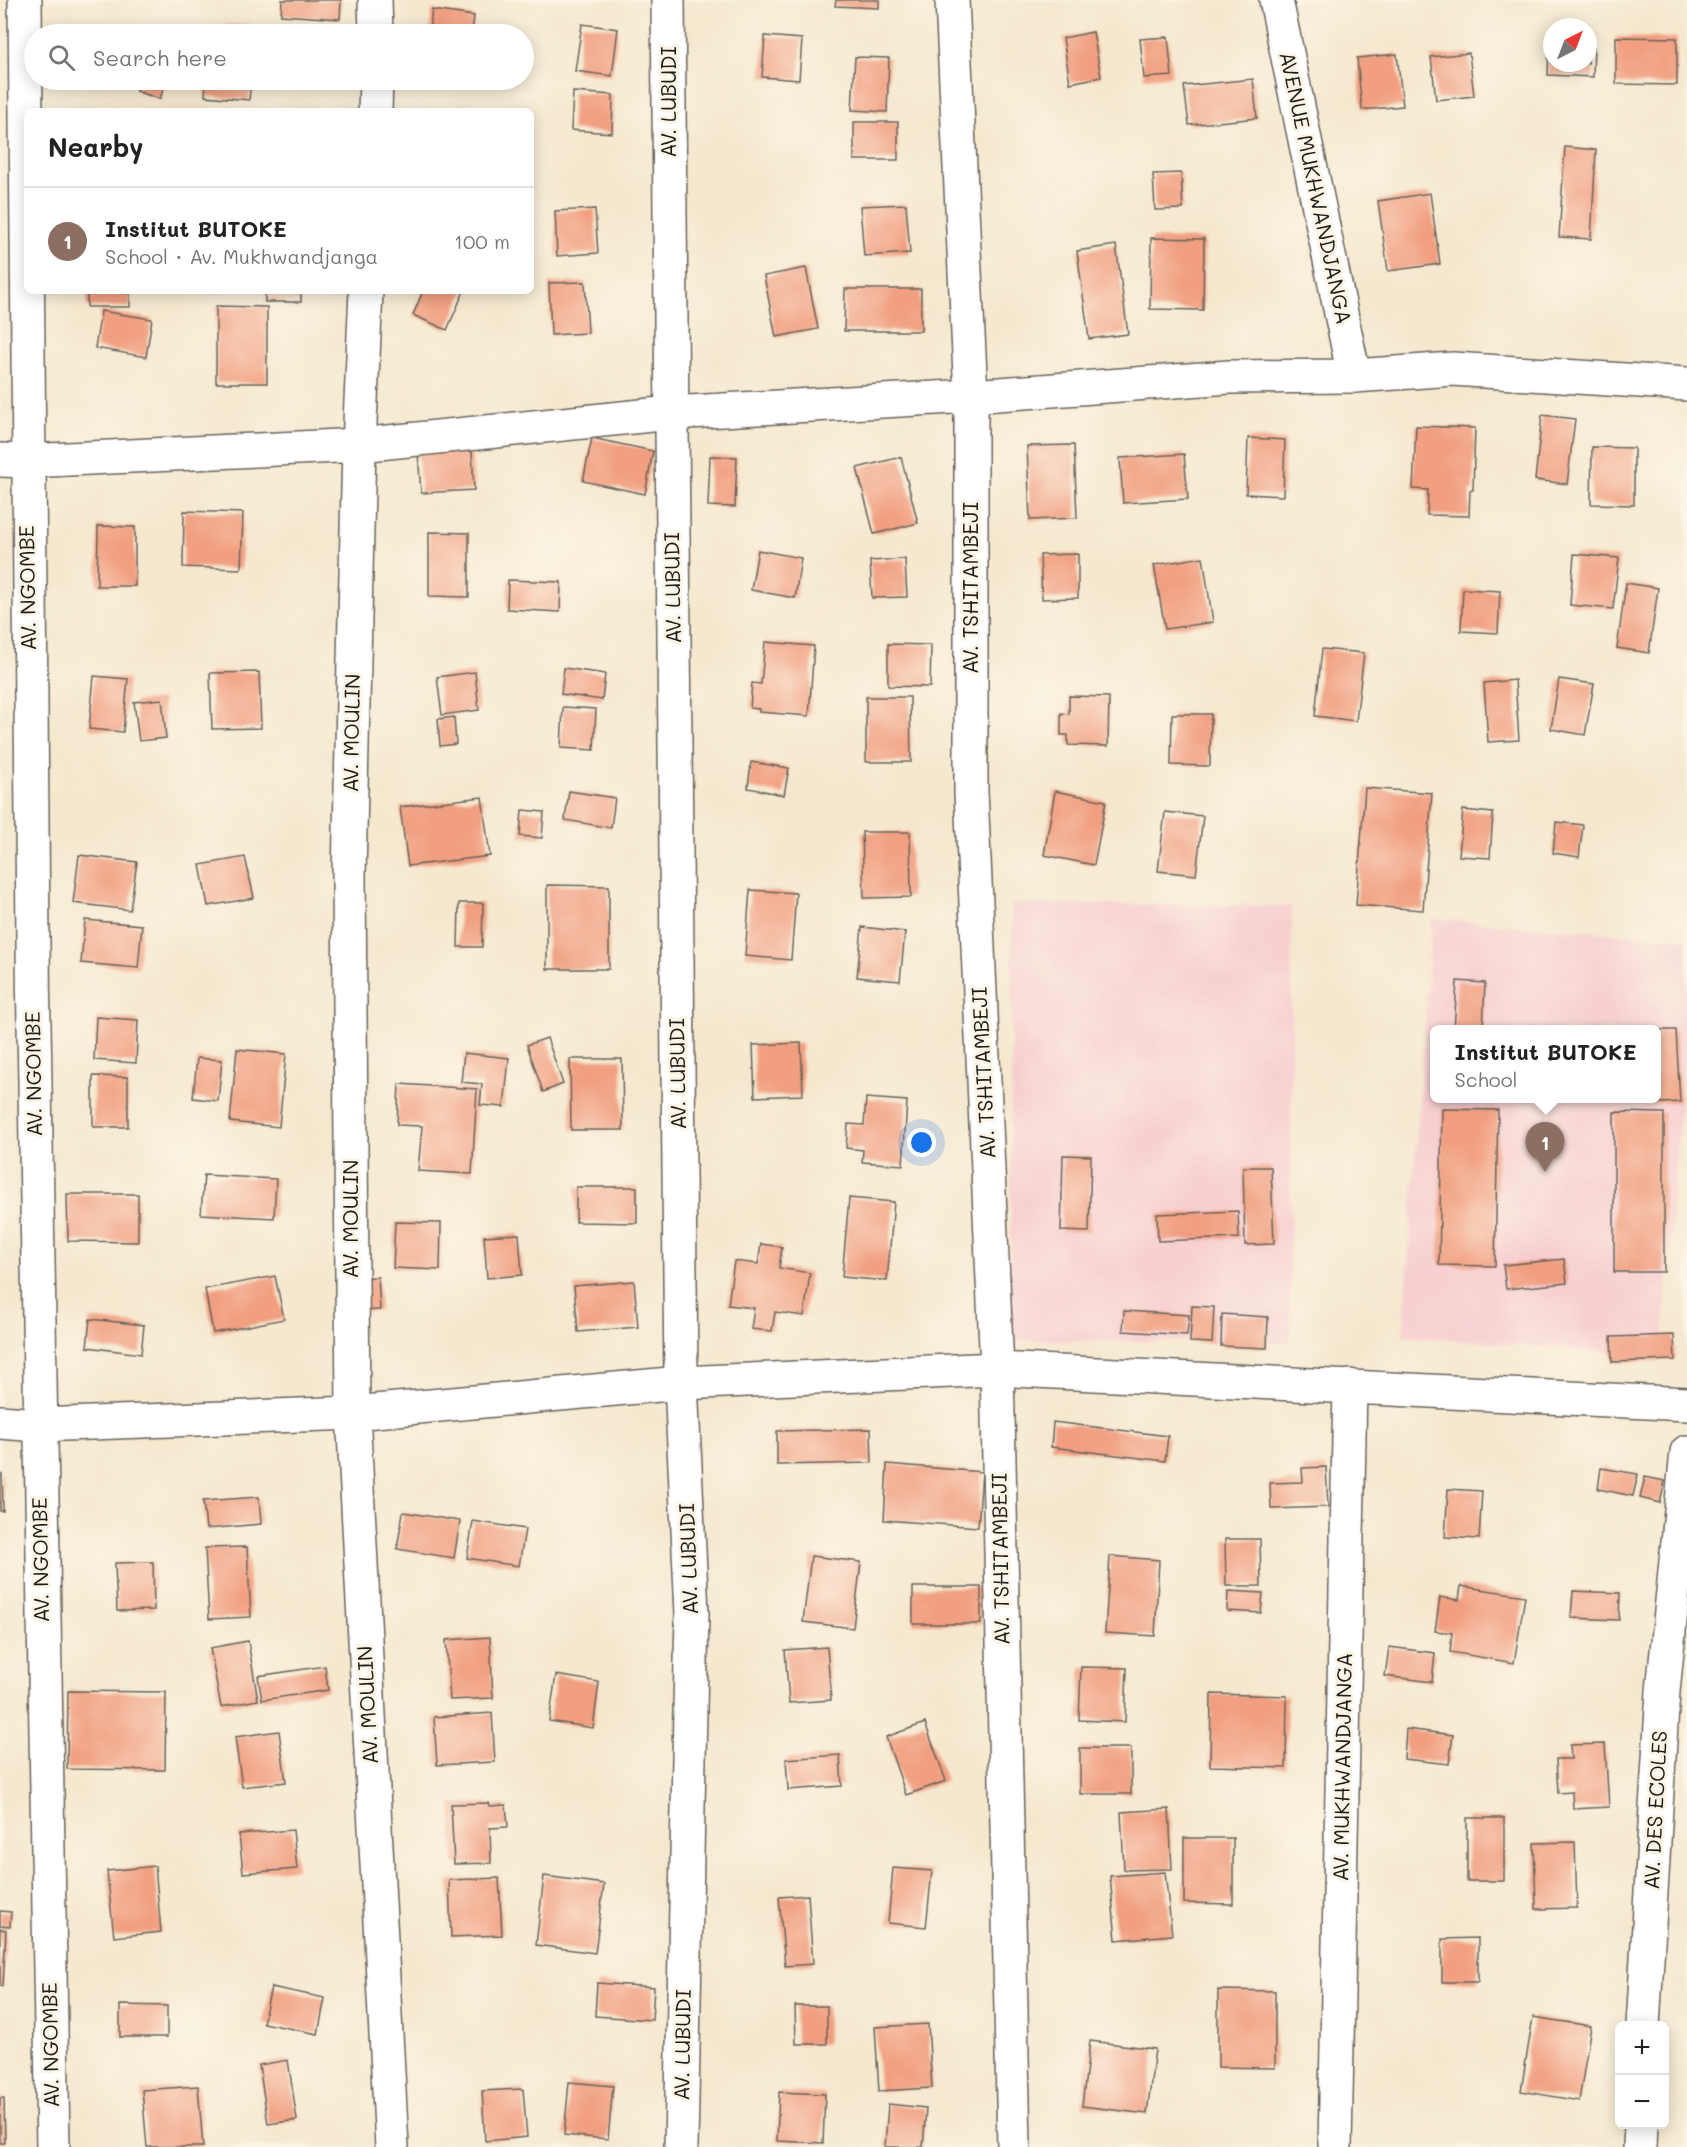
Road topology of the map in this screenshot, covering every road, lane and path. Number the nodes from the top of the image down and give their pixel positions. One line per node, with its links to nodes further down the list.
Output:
1 (25, 0): 6 (street, AV. NGOMBE)
2 (375, 0): 7 (street)
3 (668, 0): 15 (street, AV. LUBUDI)
4 (952, 0): 14 (street, AV. TSHITAMBEJI)
5 (1276, 0): 12 (street, AVENUE MUKHWANDJANGA)
6 (24, 24)
7 (375, 24)
8 (24, 38): 17 (street, AV. NGOMBE)
9 (376, 90): 10 (street)
10 (375, 108)
11 (366, 294): 16 (street, AV. MOULIN)
12 (1354, 376): 13 (street); 14 (street)
13 (1687, 384)
14 (971, 396): 15 (street); 18 (street, AV. TSHITAMBEJI)
15 (671, 413): 16 (street); 19 (street, AV. LUBUDI)
16 (359, 445): 17 (street); 22 (street, AV. MOULIN)
17 (13, 461): 24 (street, AV. NGOMBE)
18 (997, 1369): 19 (street); 20 (street); 31 (street, AV. TSHITAMBEJI)
19 (681, 1383): 22 (street); 30 (street, AV. LUBUDI)
20 (1350, 1386): 21 (street); 32 (street, AV. MUKHWANDJANGA)
21 (1687, 1404)
22 (353, 1413): 24 (street); 29 (street, AV. MOULIN)
23 (0, 1422): 24 (street)
24 (38, 1425): 28 (street, AV. NGOMBE)
25 (1687, 1452): 26 (street, AV. DES ECOLES)
26 (1643, 2021)
27 (1641, 2129): 33 (street)
28 (53, 2147)
29 (392, 2147)
30 (681, 2147)
31 (1014, 2147)
32 (1335, 2147)
33 (1640, 2147)

